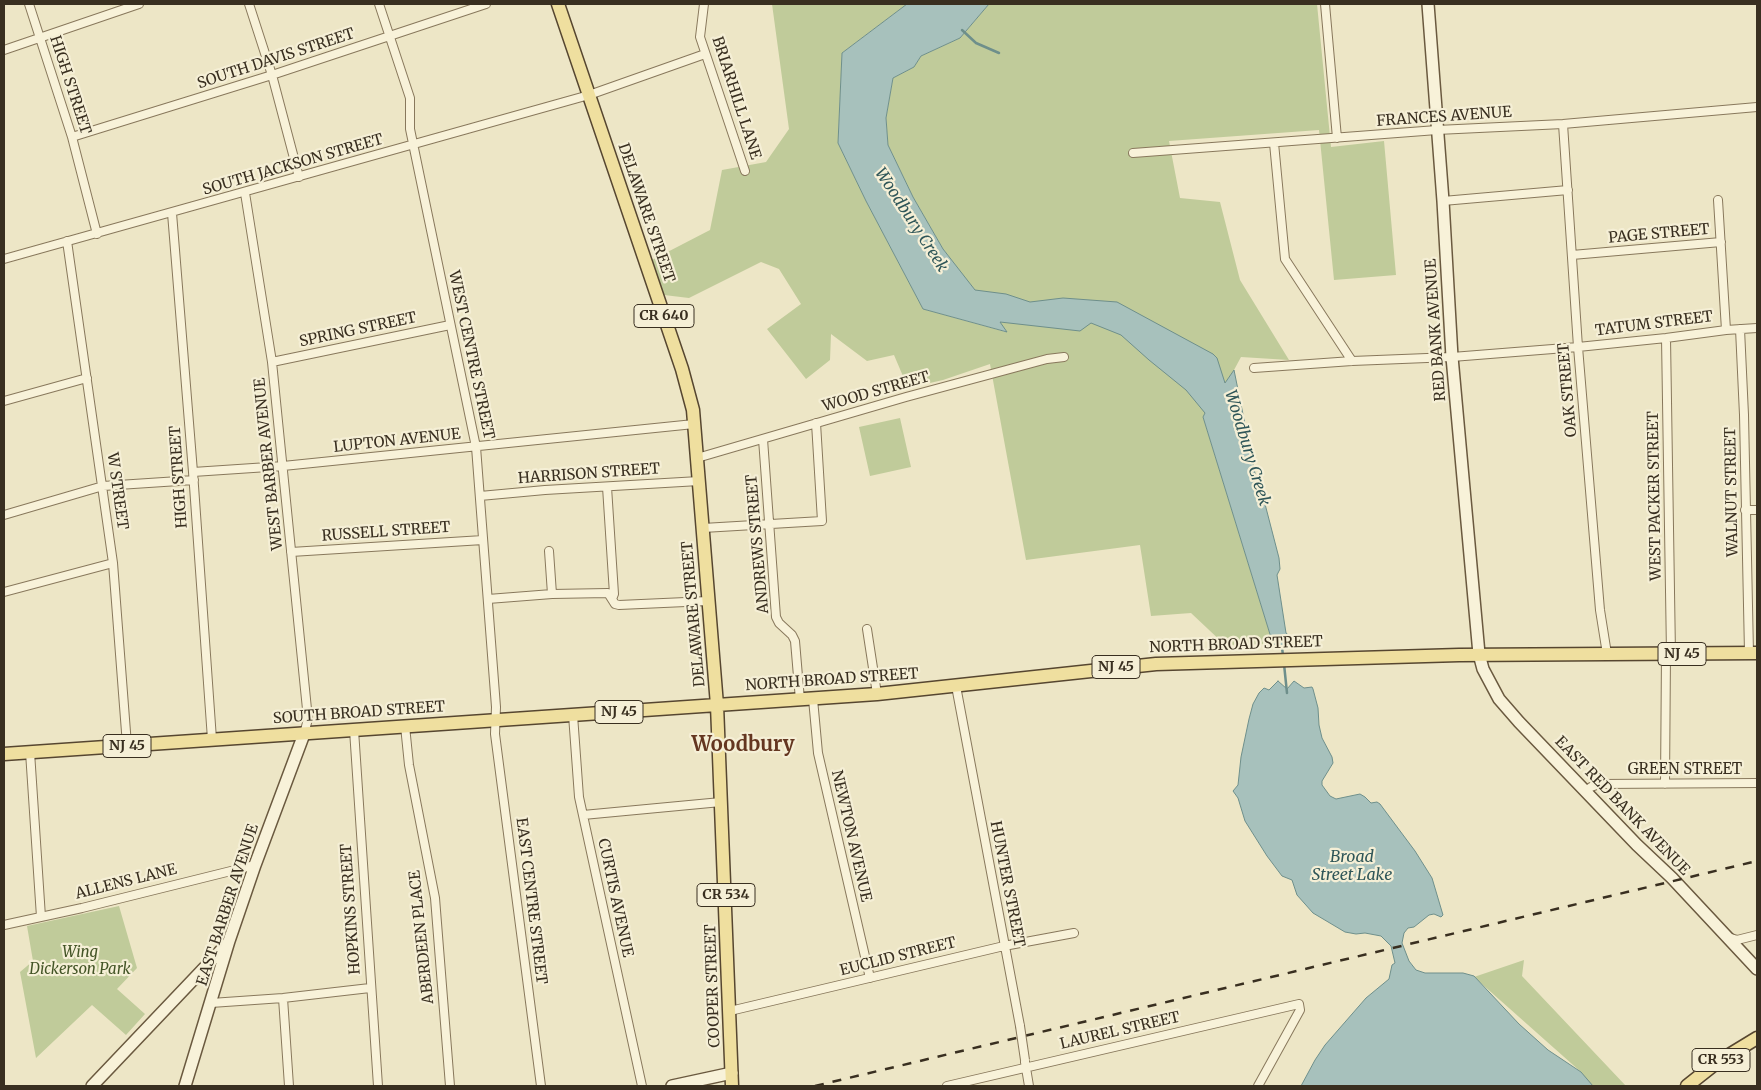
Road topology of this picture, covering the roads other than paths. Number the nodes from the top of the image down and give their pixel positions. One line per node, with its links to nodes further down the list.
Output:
1 (29, 4): 10 (street, HIGH STREET)
2 (139, 4): 10 (street)
3 (249, 4): 14 (street)
4 (378, 4): 11 (street, WEST CENTRE STREET)
5 (486, 4): 11 (street, SOUTH DAVIS STREET)
6 (558, 4): 15 (main road, DELAWARE STREET / CR 640)
7 (704, 4): 13 (street, BRIARHILL LANE)
8 (1325, 4): 20 (street)
9 (1428, 4): 18 (street, RED BANK AVENUE)
10 (40, 37): 12 (street); 19 (street, HIGH STREET)
11 (390, 37): 14 (street, SOUTH DAVIS STREET); 22 (street, WEST CENTRE STREET)
12 (4, 50)
13 (705, 54): 15 (street, SOUTH JACKSON STREET); 24 (street, BRIARHILL LANE)
14 (272, 76): 19 (street, SOUTH DAVIS STREET); 25 (street)
15 (589, 95): 22 (street, SOUTH JACKSON STREET); 49 (main road, DELAWARE STREET / CR 640)
16 (1757, 107): 17 (street, FRANCES AVENUE)
17 (1563, 124): 18 (street, FRANCES AVENUE); 26 (street, OAK STREET)
18 (1437, 130): 20 (street, FRANCES AVENUE); 29 (street, RED BANK AVENUE)
19 (72, 137): 31 (street, HIGH STREET)
20 (1337, 138): 21 (street, FRANCES AVENUE)
21 (1274, 143): 23 (street, FRANCES AVENUE); 44 (street)
22 (413, 146): 25 (street, SOUTH JACKSON STREET); 36 (street, WEST CENTRE STREET)
23 (1133, 152)
24 (745, 171)
25 (299, 176): 27 (street, SOUTH JACKSON STREET)
26 (1568, 190): 29 (street); 34 (street, OAK STREET)
27 (245, 193): 30 (street, SOUTH JACKSON STREET); 45 (street, WEST BARBER AVENUE)
28 (1718, 200): 33 (street)
29 (1443, 201): 43 (street, RED BANK AVENUE)
30 (172, 213): 31 (street, SOUTH JACKSON STREET); 55 (street, HIGH STREET)
31 (97, 234): 32 (street, SOUTH JACKSON STREET)
32 (67, 241): 35 (street, SOUTH JACKSON STREET); 47 (street, W STREET)
33 (1720, 242): 34 (street, PAGE STREET); 39 (street, PAGE STREET)
34 (1572, 255): 41 (street, OAK STREET)
35 (4, 259)
36 (450, 325): 45 (street, SPRING STREET); 52 (street, WEST CENTRE STREET)
37 (1757, 328): 38 (street, TATUM STREET)
38 (1740, 329): 39 (street, TATUM STREET); 60 (street, WALNUT STREET)
39 (1726, 330): 40 (street, TATUM STREET)
40 (1666, 338): 41 (street, TATUM STREET); 78 (street, WEST PACKER STREET)
41 (1578, 347): 43 (street, TATUM STREET); 77 (street, OAK STREET)
42 (1064, 357): 50 (street, WOOD STREET)
43 (1452, 357): 44 (street, TATUM STREET); 76 (street, RED BANK AVENUE)
44 (1352, 360): 46 (street, TATUM STREET)
45 (272, 362): 54 (street, WEST BARBER AVENUE)
46 (1254, 368)
47 (87, 378): 48 (street); 57 (street, W STREET)
48 (4, 401)
49 (694, 424): 52 (street, LUPTON AVENUE); 53 (main road, DELAWARE STREET / CR 640)
50 (816, 424): 51 (street, WOOD STREET); 63 (street)
51 (763, 439): 53 (street, WOOD STREET); 63 (street, ANDREWS STREET)
52 (476, 447): 54 (street, LUPTON AVENUE); 59 (street, WEST CENTRE STREET)
53 (697, 458): 56 (main road, DELAWARE STREET / CR 640)
54 (282, 466): 55 (street, LUPTON AVENUE); 67 (street, WEST BARBER AVENUE)
55 (193, 476): 57 (street, LUPTON AVENUE); 88 (street, HIGH STREET)
56 (699, 481): 58 (street, HARRISON STREET); 64 (main road, DELAWARE STREET / CR 640)
57 (103, 486): 62 (street, LUPTON AVENUE); 68 (street, W STREET)
58 (607, 487): 59 (street, HARRISON STREET); 72 (street)
59 (480, 496): 65 (street, WEST CENTRE STREET)
60 (1745, 510): 61 (street); 75 (street, WALNUT STREET)
61 (1757, 510)
62 (4, 515)
63 (769, 524): 64 (street); 81 (street, ANDREWS STREET)
64 (703, 528): 73 (main road, DELAWARE STREET / CR 640)
65 (483, 540): 67 (street, RUSSELL STREET); 71 (street, WEST CENTRE STREET)
66 (549, 551): 70 (street)
67 (291, 552): 87 (street, WEST BARBER AVENUE)
68 (113, 563): 69 (street); 89 (street, W STREET)
69 (4, 592)
70 (552, 594): 71 (street); 72 (street)
71 (488, 599): 84 (street, WEST CENTRE STREET)
72 (612, 599): 73 (street)
73 (708, 601): 82 (main road, DELAWARE STREET / CR 640)
74 (867, 629): 80 (street)
75 (1753, 653): 78 (main road, NORTH BROAD STREET / NJ 45)
76 (1479, 654): 77 (main road, NORTH BROAD STREET / NJ 45); 79 (main road, NORTH BROAD STREET / NJ 45); 94 (street, EAST RED BANK AVENUE)
77 (1607, 654): 78 (main road, NORTH BROAD STREET / NJ 45)
78 (1668, 654): 93 (street, WEST PACKER STREET)
79 (956, 686): 80 (main road, NORTH BROAD STREET / NJ 45); 104 (street, HUNTER STREET)
80 (877, 694): 81 (main road, NORTH BROAD STREET / NJ 45)
81 (806, 699): 82 (main road, NORTH BROAD STREET / NJ 45); 106 (street, NEWTON AVENUE)
82 (717, 704): 83 (main road, SOUTH BROAD STREET / NJ 45); 95 (main road, COOPER STREET / CR 534)
83 (574, 715): 84 (main road, SOUTH BROAD STREET / NJ 45); 96 (street, CURTIS AVENUE)
84 (496, 720): 85 (main road, SOUTH BROAD STREET / NJ 45); 119 (street, EAST CENTRE STREET)
85 (405, 726): 86 (main road, SOUTH BROAD STREET / NJ 45); 118 (street, ABERDEEN PLACE)
86 (354, 730): 87 (main road, SOUTH BROAD STREET / NJ 45); 107 (street, HOPKINS STREET)
87 (304, 734): 88 (main road, SOUTH BROAD STREET / NJ 45); 97 (street, EAST BARBER AVENUE)
88 (212, 739): 89 (main road, SOUTH BROAD STREET / NJ 45)
89 (127, 746): 90 (main road, SOUTH BROAD STREET / NJ 45)
90 (30, 752): 91 (main road, SOUTH BROAD STREET / NJ 45); 98 (street)
91 (4, 754)
92 (1757, 783): 93 (street, GREEN STREET)
93 (1666, 784): 94 (street, GREEN STREET)
94 (1586, 791): 102 (street, EAST RED BANK AVENUE)
95 (721, 802): 96 (street); 110 (main road, COOPER STREET / CR 534)
96 (582, 815): 120 (street, CURTIS AVENUE)
97 (255, 864): 98 (street, ALLENS LANE); 103 (street, EAST BARBER AVENUE)
98 (40, 917): 99 (street, ALLENS LANE)
99 (4, 925)
100 (1074, 933): 104 (street, EUCLID STREET)
101 (1757, 935): 102 (street)
102 (1726, 937): 105 (street, EAST RED BANK AVENUE)
103 (229, 941): 109 (street, EAST BARBER AVENUE); 114 (street)
104 (1004, 946): 106 (street, EUCLID STREET); 112 (street, HUNTER STREET, bridge)
105 (1757, 969)
106 (870, 978): 110 (street, EUCLID STREET)
107 (370, 988): 108 (street); 117 (street, HOPKINS STREET)
108 (283, 998): 109 (street); 116 (street)
109 (211, 1003): 115 (street, EAST BARBER AVENUE)
110 (730, 1011): 113 (main road, COOPER STREET / CR 534)
111 (1757, 1038): 126 (main road, CR 553)
112 (1025, 1064): 123 (street, LAUREL STREET); 124 (street, HUNTER STREET); 125 (street, LAUREL STREET)
113 (732, 1073): 121 (street); 122 (main road, COOPER STREET / CR 534)
114 (92, 1086)
115 (185, 1086)
116 (289, 1086)
117 (378, 1086)
118 (450, 1086)
119 (542, 1086)
120 (642, 1086)
121 (672, 1086)
122 (732, 1086)
123 (947, 1086)
124 (1029, 1086)
125 (1258, 1086)
126 (1687, 1086)

